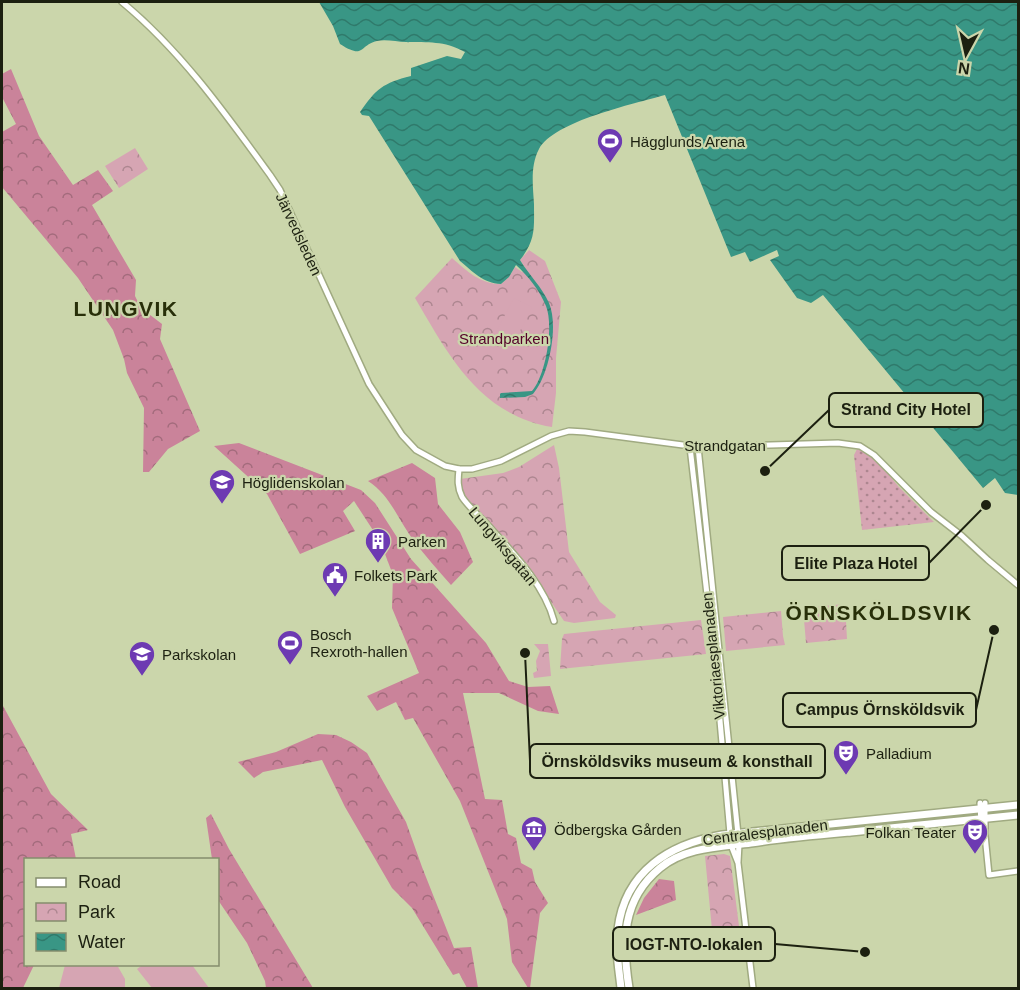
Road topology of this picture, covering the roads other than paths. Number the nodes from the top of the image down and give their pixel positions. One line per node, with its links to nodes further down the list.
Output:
1 (122, 2): 4 (main road, Järvedsleden)
2 (690, 447): 3 (main road, Strandgatan); 4 (main road, Strandgatan); 11 (main road, Viktoriaesplanaden)
3 (698, 447): 5 (main road, Strandgatan); 11 (main road, Viktoriaesplanaden)
4 (459, 469): 6 (main road, Lungviksgatan)
5 (1018, 585)
6 (554, 621)
7 (1018, 804): 8 (highway, Centralesplanaden)
8 (983, 806): 10 (main road); 11 (highway, Centralesplanaden)
9 (1018, 815): 10 (highway, Centralesplanaden)
10 (984, 819): 12 (highway, Centralesplanaden); 15 (main road)
11 (734, 834): 12 (main road, Viktoriaesplanaden); 13 (main road, Viktoriaesplanaden); 16 (highway, Centralesplanaden)
12 (739, 844): 13 (highway, Centralesplanaden); 14 (main road, Viktoriaesplanaden)
13 (731, 845): 14 (main road, Viktoriaesplanaden); 17 (highway, Centralesplanaden)
14 (738, 864): 18 (main road, Viktoriaesplanaden)
15 (1018, 871)
16 (621, 988)
17 (629, 988)
18 (753, 988)

